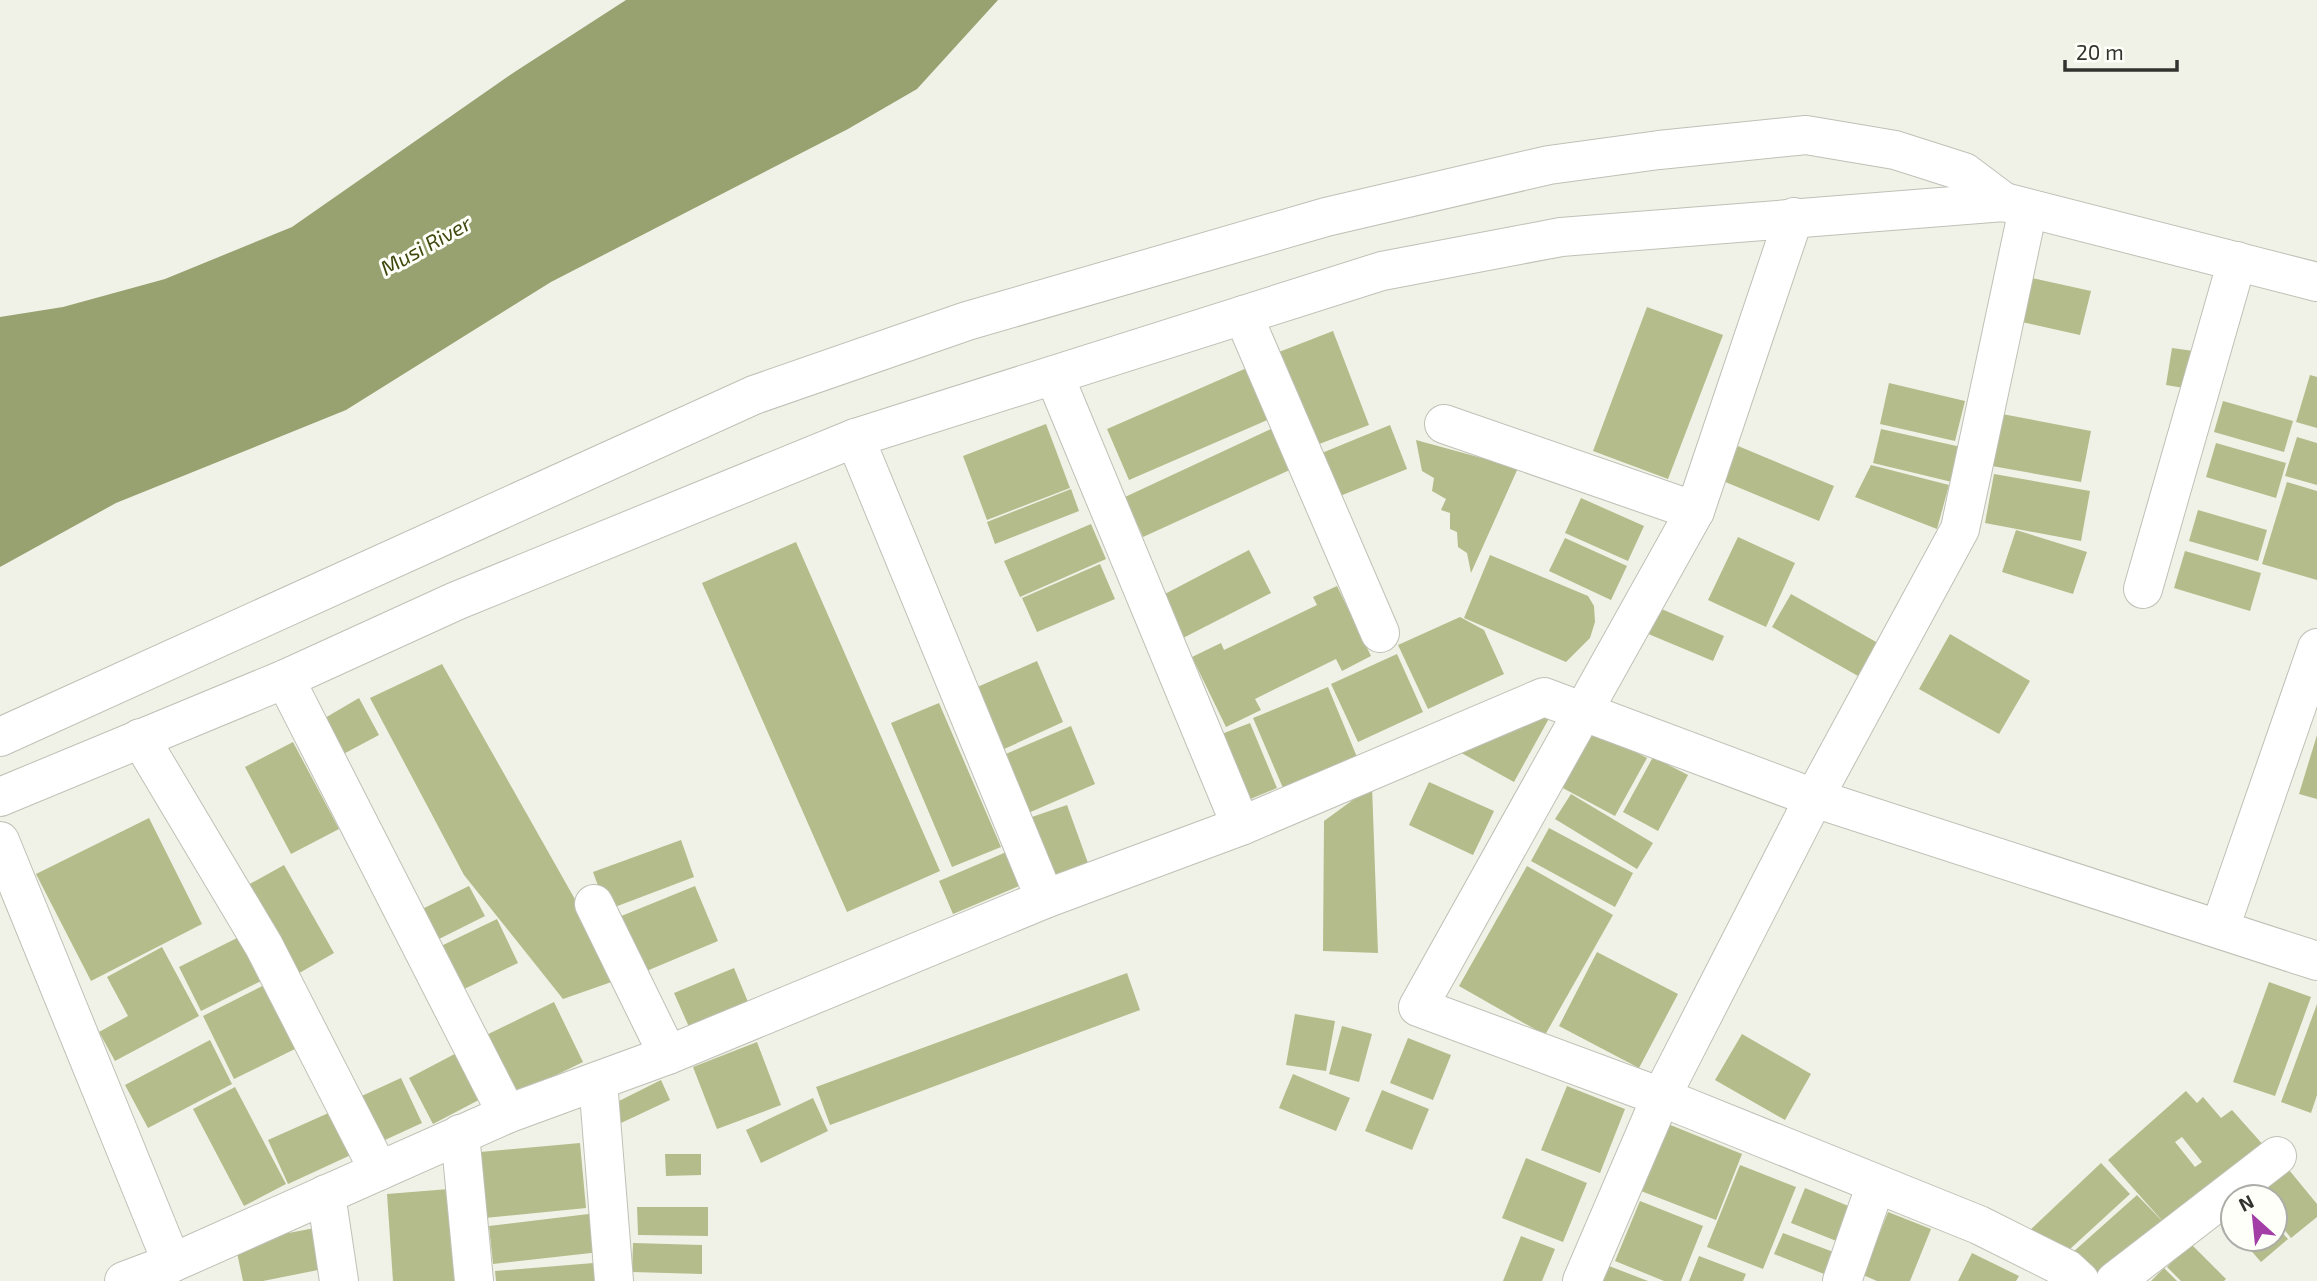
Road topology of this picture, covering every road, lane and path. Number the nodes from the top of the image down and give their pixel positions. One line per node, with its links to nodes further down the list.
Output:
1 (2016, 206): 2 (street); 3 (street); 15 (street); 18 (street)
2 (1794, 217): 5 (street); 9 (street)
3 (2237, 261): 4 (street); 10 (street)
4 (2317, 282)
5 (1242, 316): 6 (street); 11 (street)
6 (1054, 375): 8 (street); 19 (street)
7 (1444, 424): 9 (street)
8 (855, 438): 13 (street); 21 (street)
9 (1695, 510): 14 (street)
10 (2143, 589)
11 (1380, 633)
12 (2314, 669): 23 (street)
13 (285, 679): 16 (street); 28 (street)
14 (1585, 711): 18 (street); 19 (street); 27 (street)
15 (0, 737)
16 (141, 738): 17 (street); 31 (street)
17 (0, 797)
18 (1814, 798): 23 (street); 27 (street)
19 (1241, 826): 21 (street)
20 (0, 841): 34 (street)
21 (1045, 899): 25 (street)
22 (594, 904): 25 (street)
23 (2220, 928): 24 (street)
24 (2317, 961)
25 (668, 1055): 26 (street)
26 (598, 1081): 28 (street); 38 (street)
27 (1661, 1097): 32 (street); 39 (street)
28 (507, 1114): 29 (street)
29 (460, 1134): 31 (street); 37 (street)
30 (2277, 1156): 42 (street)
31 (379, 1171): 33 (street)
32 (1876, 1184): 40 (street); 41 (street)
33 (326, 1194): 34 (street); 36 (street)
34 (172, 1263): 35 (street)
35 (124, 1281)
36 (339, 1281)
37 (474, 1281)
38 (614, 1281)
39 (1582, 1281)
40 (1842, 1281)
41 (2080, 1281)
42 (2115, 1281)

